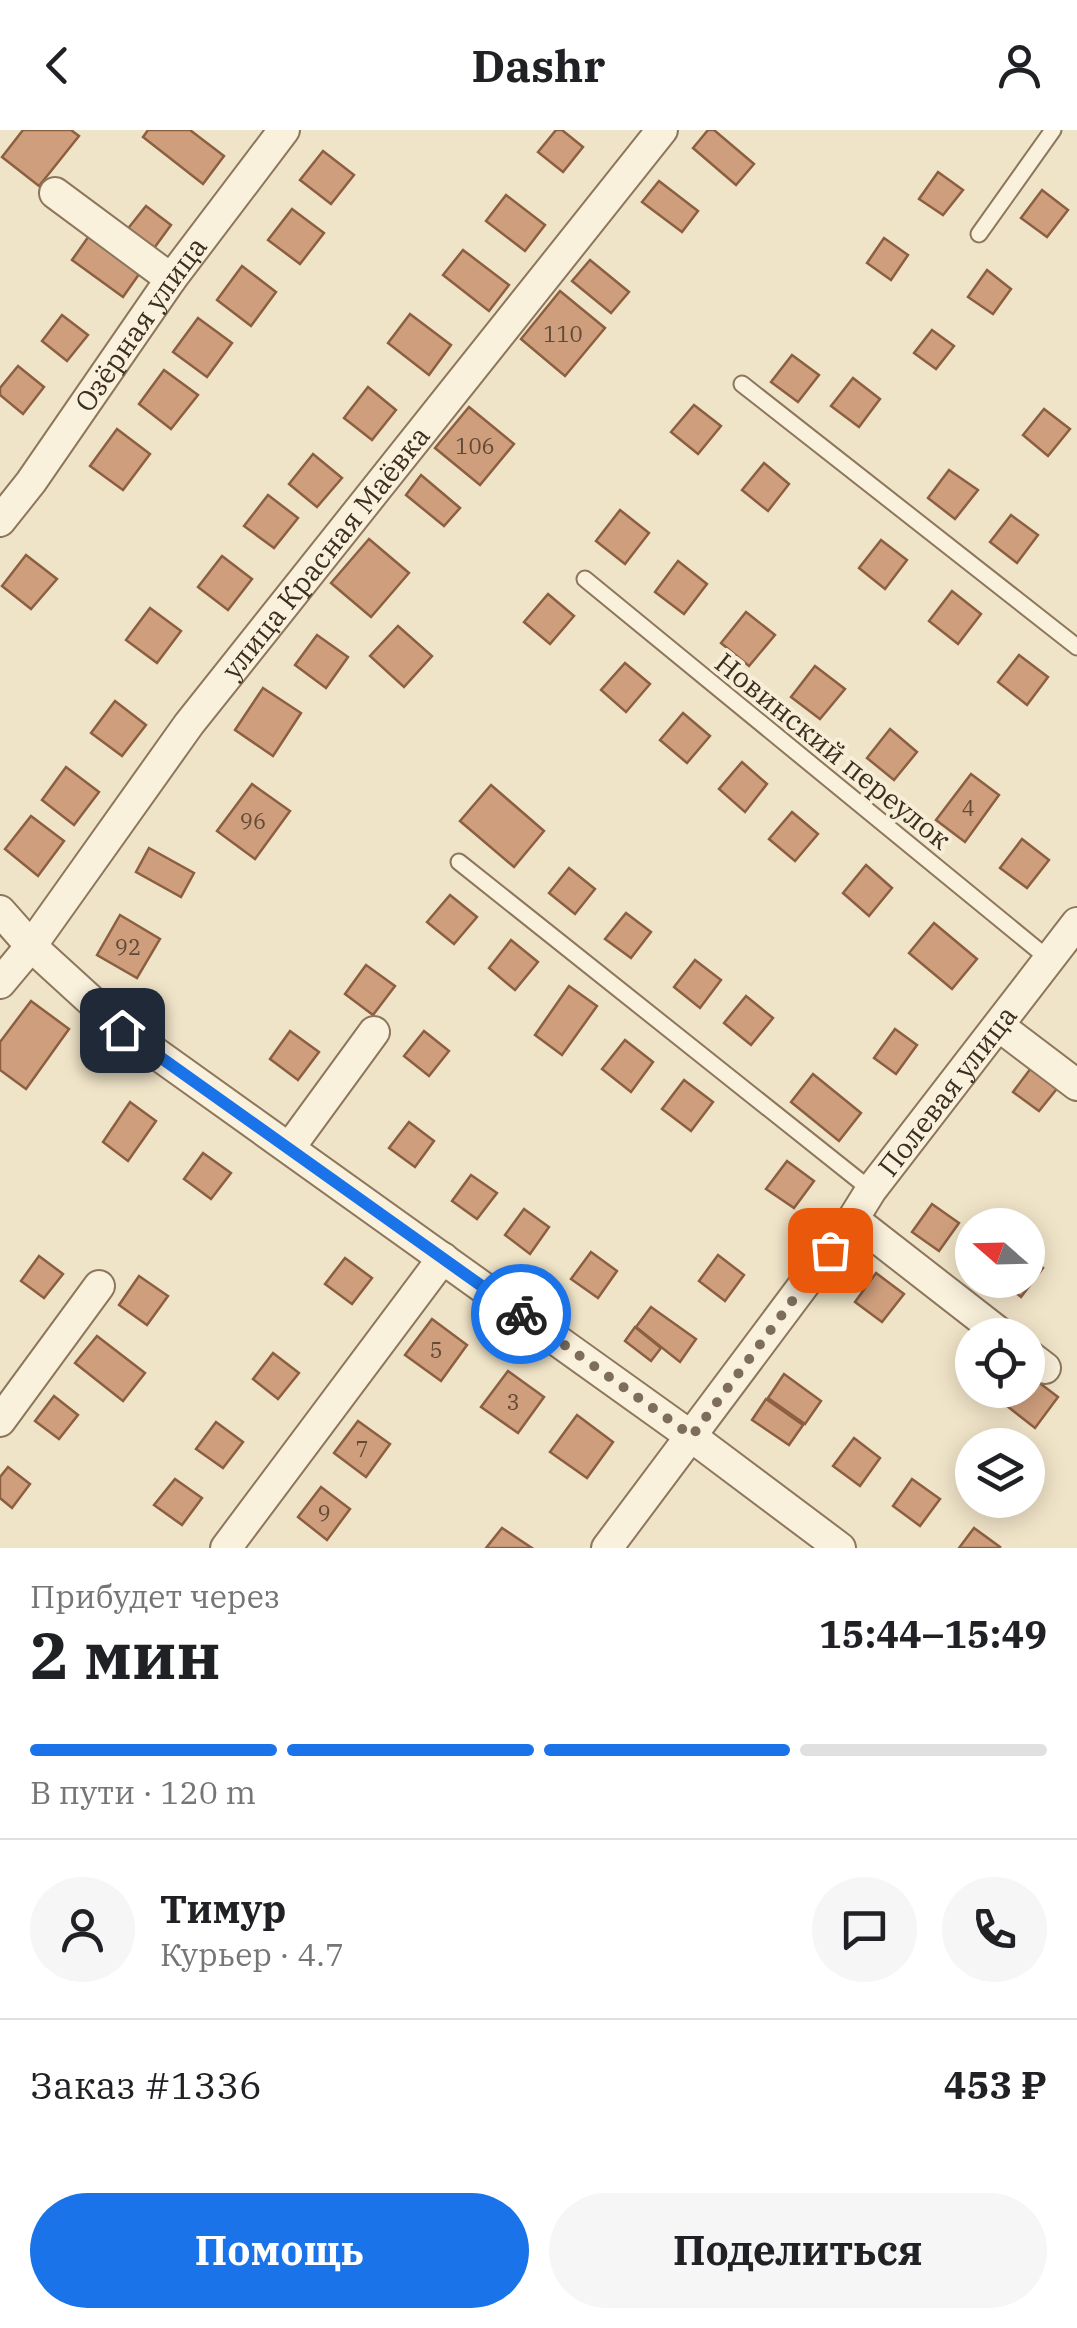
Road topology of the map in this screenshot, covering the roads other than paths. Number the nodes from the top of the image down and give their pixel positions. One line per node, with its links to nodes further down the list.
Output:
1 (284, 130): 6 (street, Озёрная улица)
2 (662, 130): 14 (street, улица Красная Маёвка)
3 (1053, 130): 5 (lane)
4 (55, 193): 6 (street)
5 (979, 234)
6 (172, 278): 8 (street, Озёрная улица)
7 (742, 384): 10 (lane)
8 (0, 522)
9 (585, 580): 15 (lane, Новинский переулок)
10 (1077, 648)
11 (460, 862): 21 (lane)
12 (0, 911): 14 (street)
13 (1077, 923): 15 (street, Полевая улица)
14 (31, 946): 16 (street, улица Красная Маёвка); 20 (street)
15 (1050, 961): 17 (street, Полевая улица)
16 (0, 983)
17 (999, 1026): 19 (street); 21 (street, Полевая улица)
18 (374, 1032): 20 (street)
19 (1077, 1085)
20 (290, 1147): 23 (street)
21 (871, 1190): 22 (street, Полевая улица)
22 (853, 1219): 25 (street); 27 (street, Полевая улица)
23 (442, 1258): 27 (street); 28 (street)
24 (98, 1286): 26 (street)
25 (980, 1318)
26 (0, 1420)
27 (692, 1436): 29 (street, Полевая улица); 30 (street)
28 (226, 1548)
29 (607, 1548)
30 (840, 1548)

